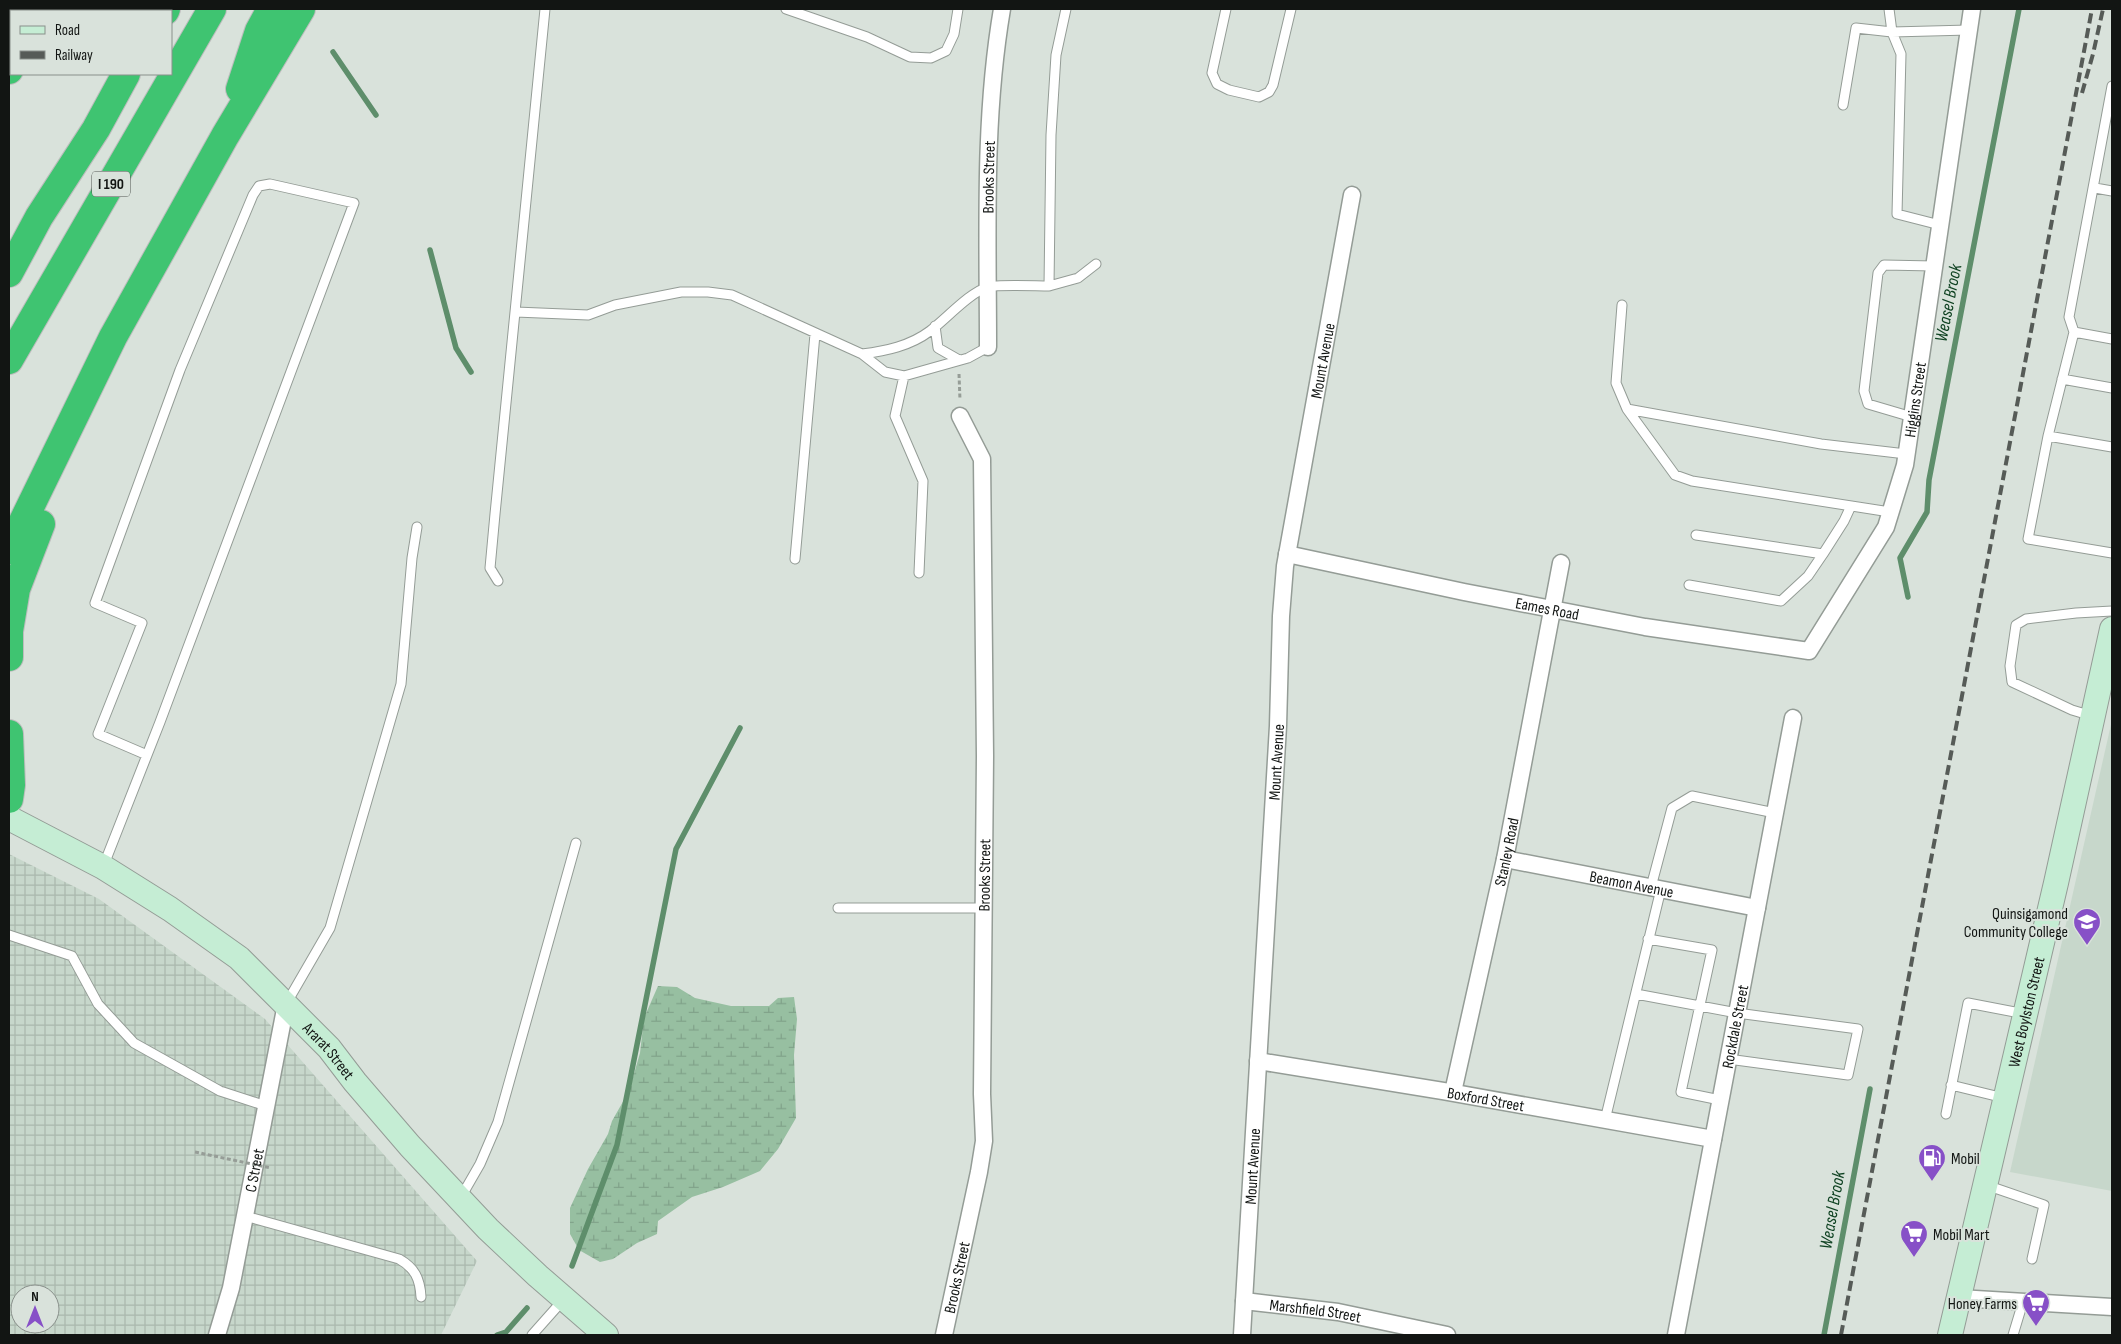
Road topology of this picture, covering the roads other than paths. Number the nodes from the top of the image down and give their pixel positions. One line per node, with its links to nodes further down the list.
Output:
1 (212, 9): 36 (highway, I 190)
2 (271, 9): 18 (highway)
3 (301, 9): 18 (highway)
4 (545, 9): 29 (lane)
5 (786, 9): 6 (lane)
6 (958, 9)
7 (1002, 9): 27 (street, Brooks Street)
8 (1066, 9): 26 (lane)
9 (1226, 9): 10 (lane)
10 (1292, 9)
11 (1889, 9): 14 (lane)
12 (1972, 9): 13 (street, Higgins Street)
13 (1969, 30): 14 (lane); 22 (street, Higgins Street)
14 (1892, 32): 17 (lane); 22 (lane)
15 (125, 75): 25 (highway, I 190)
16 (2112, 86): 19 (lane)
17 (1843, 105)
18 (225, 136): 44 (highway)
19 (2095, 188): 20 (lane); 31 (lane)
20 (2112, 191)
21 (1352, 195): 54 (street, Mount Avenue)
22 (1940, 225): 24 (street, Higgins Street)
23 (1096, 264): 26 (lane)
24 (1934, 266): 43 (street, Higgins Street); 43 (lane)
25 (9, 272)
26 (1049, 286): 27 (lane)
27 (988, 287): 30 (lane); 34 (street, Brooks Street)
28 (1622, 305): 41 (lane)
29 (516, 312): 32 (lane); 59 (lane)
30 (935, 326): 35 (lane); 37 (lane)
31 (2074, 332): 33 (lane); 39 (lane)
32 (815, 334): 35 (lane); 56 (lane)
33 (2112, 339)
34 (988, 347): 37 (lane)
35 (862, 354): 38 (lane)
36 (9, 360)
37 (959, 360): 38 (lane)
38 (904, 376): 58 (lane)
39 (2062, 379): 40 (lane); 45 (lane)
40 (2112, 388)
41 (1627, 409): 47 (lane); 48 (lane)
42 (960, 416): 78 (street, Brooks Street)
43 (1912, 417): 47 (street, Higgins Street)
44 (66, 430): 52 (highway); 65 (highway)
45 (2048, 436): 46 (lane); 53 (lane)
46 (2112, 448)
47 (1906, 454): 49 (street, Higgins Street)
48 (1851, 506): 49 (lane); 55 (lane)
49 (1890, 512): 64 (street, Higgins Street)
50 (417, 527): 83 (lane)
51 (1696, 535): 55 (lane)
52 (9, 550)
53 (2112, 553)
54 (1288, 554): 61 (street, Eames Road); 88 (street, Mount Avenue)
55 (1823, 554): 60 (lane)
56 (795, 559)
57 (1561, 563): 61 (street, Stanley Road)
58 (919, 573)
59 (498, 581)
60 (1689, 585)
61 (1553, 609): 64 (street, Eames Road); 74 (street, Stanley Road)
62 (2112, 611): 66 (lane)
63 (2112, 629): 66 (main road, West Boylston Street)
64 (1809, 651)
65 (9, 657)
66 (2094, 717): 86 (main road, West Boylston Street)
67 (1793, 718): 71 (street, Rockdale Street)
68 (9, 734): 70 (highway)
69 (147, 755): 69 (lane); 75 (lane)
70 (9, 799)
71 (1775, 813): 76 (lane); 79 (street, Rockdale Street)
72 (9, 818): 75 (main road, Ararat Street)
73 (576, 843): 98 (lane)
74 (1506, 859): 76 (street, Beamon Avenue); 90 (street, Stanley Road)
75 (103, 867): 83 (main road, Ararat Street)
76 (1656, 888): 79 (street, Beamon Avenue); 81 (lane)
77 (838, 908): 78 (lane)
78 (984, 908): 110 (street, Brooks Street)
79 (1757, 908): 85 (street, Rockdale Street)
80 (9, 935): 93 (lane)
81 (1648, 939): 82 (lane); 84 (lane)
82 (1636, 994): 84 (lane); 95 (lane)
83 (286, 1004): 93 (street, C Street); 98 (main road, Ararat Street)
84 (1700, 1007): 85 (lane); 92 (lane)
85 (1736, 1013): 87 (street, Rockdale Street); 87 (lane)
86 (2025, 1014): 89 (lane); 91 (main road, West Boylston Street)
87 (1728, 1059): 92 (street, Rockdale Street)
88 (1258, 1061): 90 (street, Boxford Street); 104 (street, Mount Avenue)
89 (1951, 1085): 91 (lane); 94 (lane)
90 (1452, 1092): 95 (street, Boxford Street)
91 (2006, 1099): 97 (main road, West Boylston Street)
92 (1720, 1100): 96 (street, Rockdale Street)
93 (266, 1106): 99 (street, C Street)
94 (1946, 1114)
95 (1605, 1120): 96 (street, Boxford Street)
96 (1713, 1139): 113 (street, Rockdale Street)
97 (1986, 1185): 100 (lane); 102 (main road, West Boylston Street)
98 (460, 1200): 103 (main road, Ararat Street)
99 (245, 1216): 101 (lane); 107 (street, C Street)
100 (2032, 1259)
101 (421, 1297)
102 (1959, 1298): 105 (street); 114 (main road, West Boylston Street)
103 (564, 1299): 108 (lane); 109 (main road, Ararat Street)
104 (1244, 1301): 111 (street, Mount Avenue); 112 (street, Marshfield Street)
105 (2023, 1302): 106 (street); 115 (lane)
106 (2112, 1307)
107 (217, 1335)
108 (532, 1335)
109 (606, 1335)
110 (944, 1335)
111 (1242, 1335)
112 (1447, 1335)
113 (1676, 1335)
114 (1950, 1335)
115 (2013, 1335)

